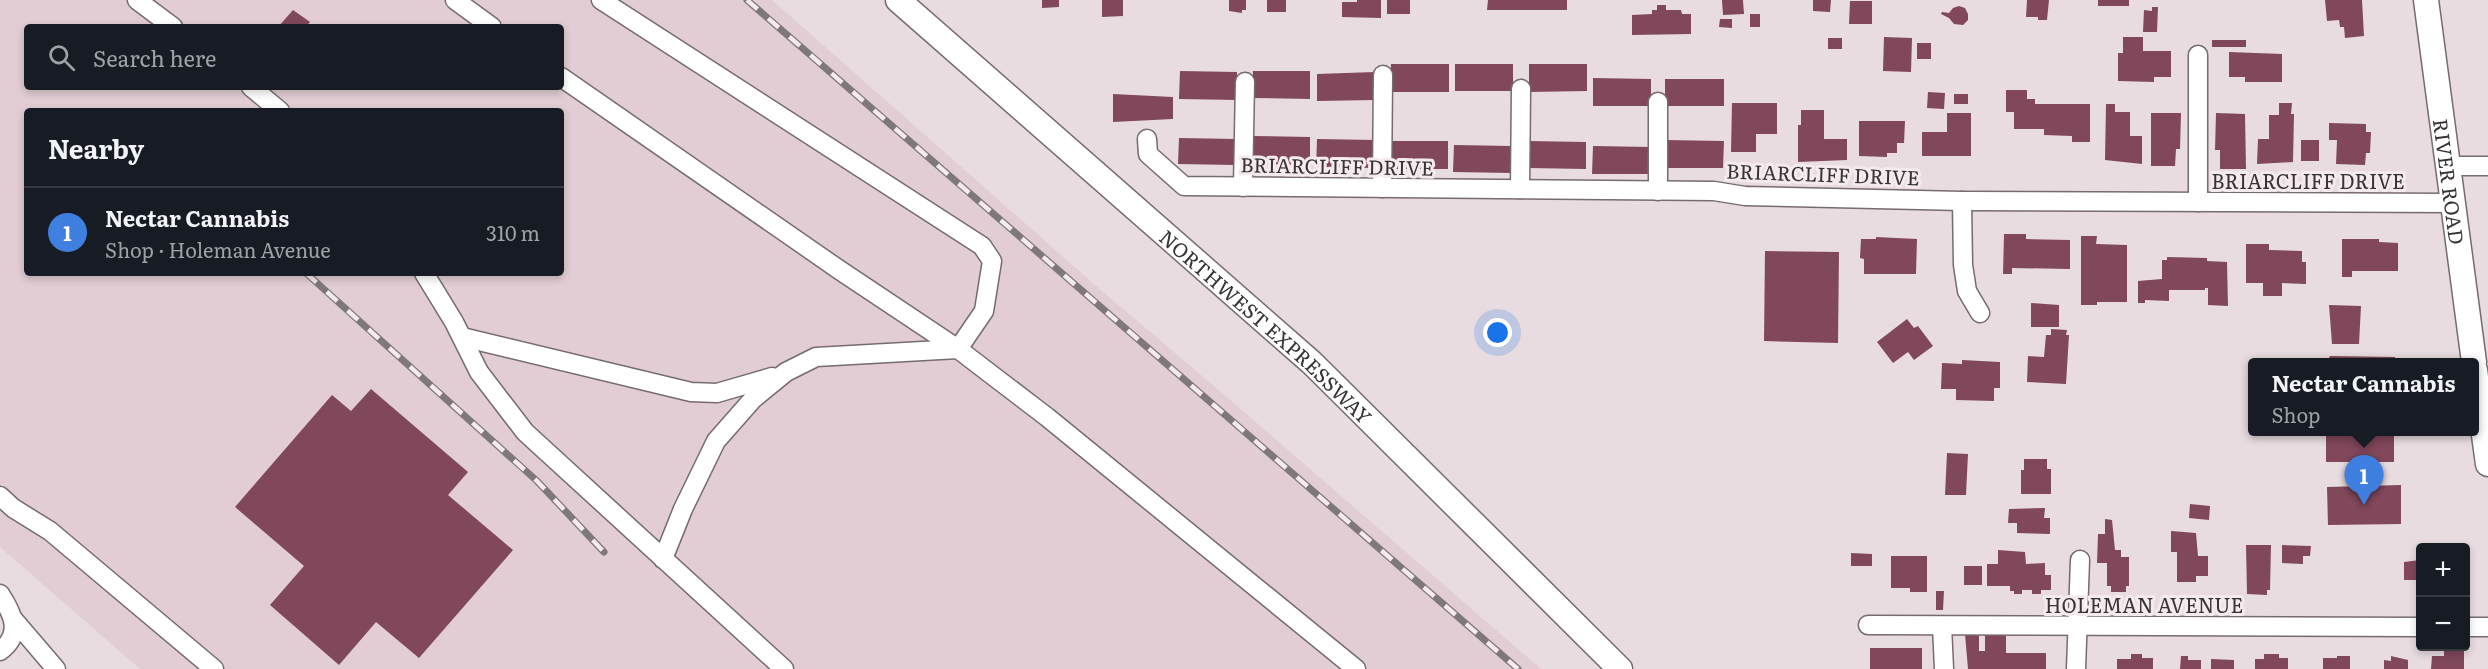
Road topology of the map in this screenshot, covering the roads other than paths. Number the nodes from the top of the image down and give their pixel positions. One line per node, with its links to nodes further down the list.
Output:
1 (137, 0): 6 (street)
2 (455, 0): 7 (street)
3 (601, 0): 29 (street)
4 (898, 0): 50 (main road, NORTHWEST EXPRESSWAY)
5 (2426, 0): 17 (main road, RIVER ROAD)
6 (169, 24)
7 (488, 24)
8 (2198, 55): 24 (street)
9 (1383, 75): 20 (street)
10 (564, 79): 29 (street)
11 (1245, 82): 19 (street)
12 (1521, 89): 21 (street)
13 (255, 90): 15 (street)
14 (1658, 102): 22 (street)
15 (276, 108)
16 (1147, 139): 19 (street, BRIARCLIFF DRIVE)
17 (2448, 166): 18 (street); 25 (main road, RIVER ROAD)
18 (2488, 166)
19 (1243, 186): 20 (street, BRIARCLIFF DRIVE)
20 (1382, 188): 21 (street, BRIARCLIFF DRIVE)
21 (1520, 189): 22 (street, BRIARCLIFF DRIVE)
22 (1658, 191): 23 (street, BRIARCLIFF DRIVE)
23 (1962, 201): 24 (street, BRIARCLIFF DRIVE); 27 (street)
24 (2198, 202): 25 (street, BRIARCLIFF DRIVE)
25 (2452, 203): 30 (main road, RIVER ROAD)
26 (426, 276): 28 (street)
27 (1980, 313)
28 (462, 338): 31 (street); 35 (street)
29 (958, 350): 31 (street); 49 (street)
30 (2473, 358)
31 (786, 372): 35 (street)
32 (2479, 412): 33 (main road)
33 (2488, 464)
34 (0, 496): 47 (street)
35 (663, 559): 48 (street)
36 (2080, 560): 41 (street)
37 (0, 594): 38 (street)
38 (14, 620): 45 (street); 46 (street)
39 (1868, 625): 40 (street, HOLEMAN AVENUE)
40 (1942, 626): 41 (street, HOLEMAN AVENUE); 51 (street)
41 (2077, 627): 42 (street, HOLEMAN AVENUE); 52 (street)
42 (2416, 627)
43 (2470, 627): 44 (street)
44 (2488, 627)
45 (0, 651)
46 (56, 669)
47 (214, 669)
48 (784, 669)
49 (1356, 669)
50 (1620, 669)
51 (1944, 669)
52 (2076, 669)

